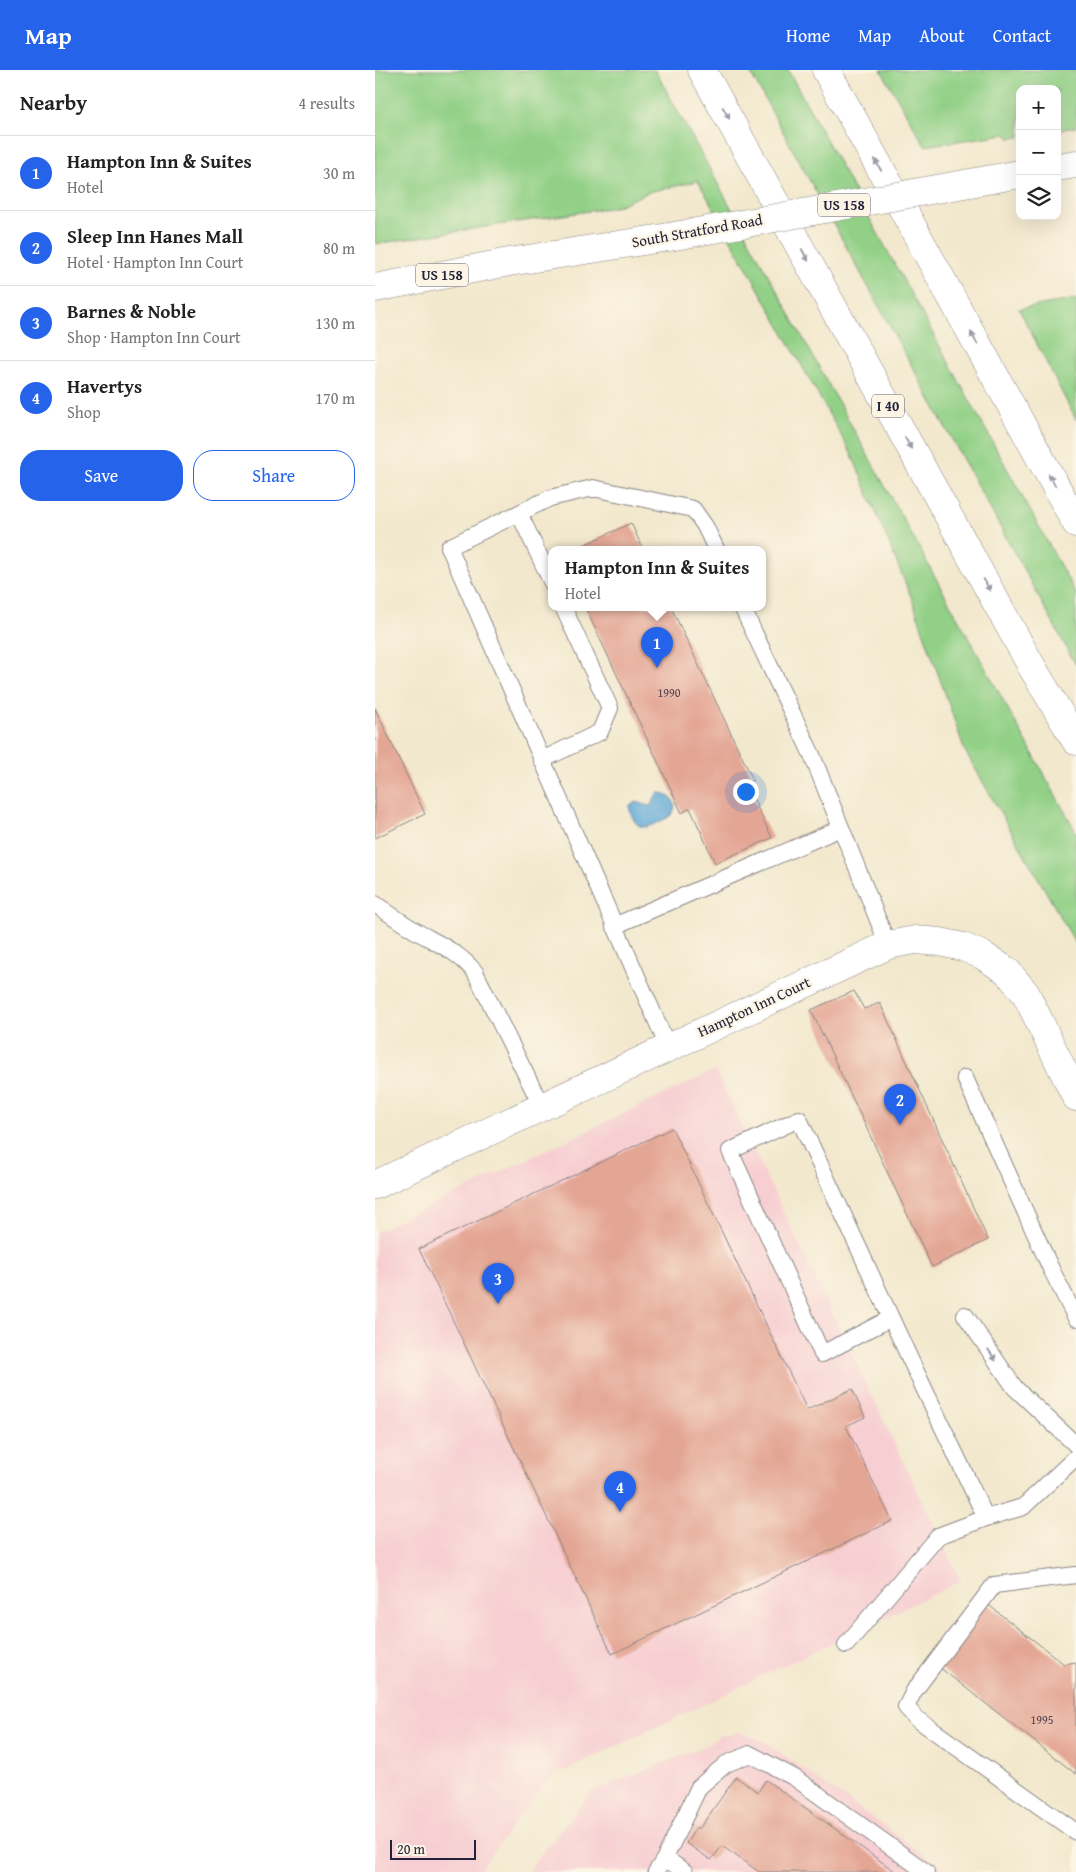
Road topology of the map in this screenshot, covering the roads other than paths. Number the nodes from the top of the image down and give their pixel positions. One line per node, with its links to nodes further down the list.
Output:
1 (703, 70): 13 (main road, I 40, one-way to 13)
2 (826, 70): 8 (main road, one-way to 2)
3 (1076, 164): 4 (main road)
4 (1061, 166)
5 (1016, 175): 6 (main road, South Stratford Road / US 158, bridge)
6 (375, 288)
7 (519, 513): 9 (lane); 10 (lane); 14 (lane)
8 (1076, 523)
9 (715, 546)
10 (548, 575)
11 (565, 611): 14 (lane)
12 (745, 611): 15 (lane)
13 (1076, 741)
14 (542, 760): 17 (lane)
15 (841, 828): 17 (lane); 18 (lane)
16 (375, 904): 22 (lane)
17 (614, 926): 19 (lane)
18 (888, 945): 19 (main road, Hampton Inn Court); 21 (main road, Hampton Inn Court)
19 (667, 1047): 22 (main road, Hampton Inn Court)
20 (965, 1078): 26 (lane)
21 (1076, 1097)
22 (542, 1107): 23 (main road, Hampton Inn Court)
23 (375, 1185)
24 (965, 1315): 27 (lane, one-way to 27)
25 (891, 1318): 25 (lane); 29 (lane)
26 (1076, 1318)
27 (1076, 1445)
28 (1076, 1457): 29 (lane)
29 (986, 1518): 31 (lane)
30 (1076, 1575): 32 (lane)
31 (846, 1645)
32 (1076, 1832)
33 (661, 1865): 34 (lane); 35 (lane)
34 (685, 1872)
35 (926, 1872)

